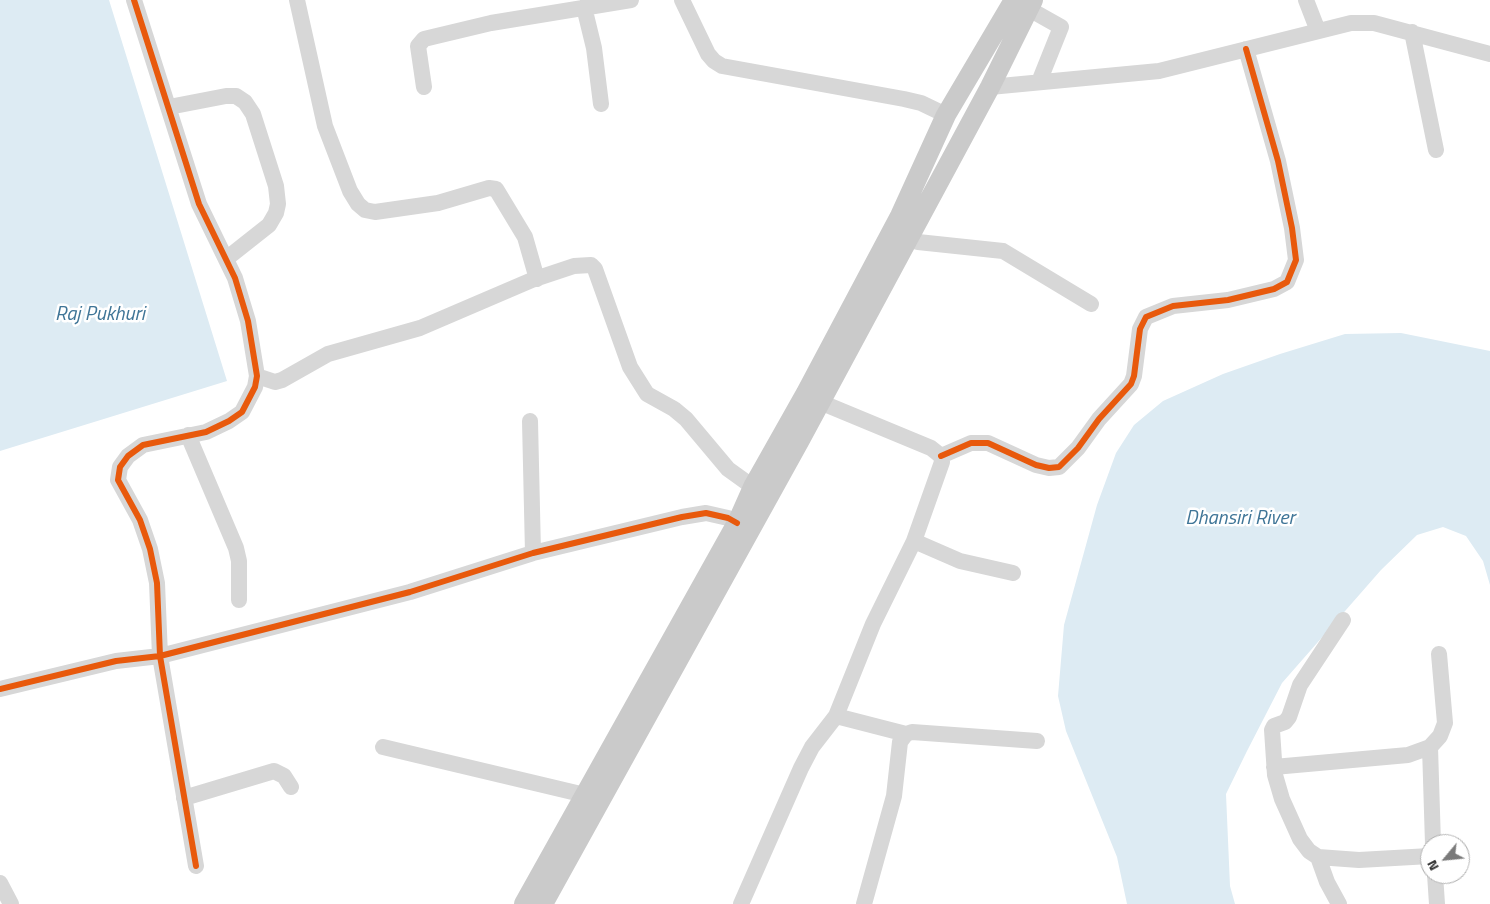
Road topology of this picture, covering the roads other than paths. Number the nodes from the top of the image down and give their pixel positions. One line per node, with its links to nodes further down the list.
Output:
1 (134, 0): 16 (street)
2 (297, 0): 21 (street)
3 (631, 0): 7 (street)
4 (682, 0): 17 (street)
5 (1306, 0): 8 (street)
6 (1026, 3): 12 (street); 13 (main road); 17 (main road)
7 (584, 7): 14 (street); 15 (street)
8 (1318, 31): 9 (street); 10 (street)
9 (1412, 32): 11 (street); 18 (street)
10 (1246, 49): 12 (street); 27 (street)
11 (1490, 54)
12 (1039, 82): 13 (street)
13 (990, 86): 19 (main road)
14 (424, 87)
15 (601, 104)
16 (169, 107): 20 (street); 20 (street)
17 (946, 115): 28 (main road)
18 (1436, 150)
19 (908, 238): 22 (street); 24 (main road)
20 (226, 259): 23 (street)
21 (537, 279): 23 (street); 28 (street)
22 (1091, 304)
23 (257, 376): 26 (street)
24 (820, 402): 27 (street); 55 (main road)
25 (530, 421): 31 (street)
26 (188, 435): 33 (street); 36 (street)
27 (941, 456): 30 (street)
28 (753, 487): 29 (main road)
29 (737, 523): 31 (street); 45 (main road)
30 (914, 541): 32 (street); 38 (street)
31 (533, 553): 36 (street)
32 (1013, 573)
33 (239, 600)
34 (1343, 620): 43 (street)
35 (1439, 654): 42 (street)
36 (160, 656): 37 (street); 46 (street)
37 (0, 689)
38 (836, 716): 39 (street); 56 (street)
39 (906, 734): 40 (street); 57 (street)
40 (1037, 741)
41 (383, 747): 45 (street)
42 (1430, 747): 43 (street); 47 (street)
43 (1274, 767): 48 (street)
44 (291, 787): 46 (street)
45 (585, 795): 54 (main road)
46 (184, 798): 50 (street)
47 (1433, 834)
48 (1318, 857): 49 (street); 58 (street)
49 (1420, 857)
50 (196, 866)
51 (0, 883): 53 (street)
52 (1436, 884): 59 (street)
53 (10, 904)
54 (524, 904)
55 (543, 904)
56 (741, 904)
57 (864, 904)
58 (1339, 904)
59 (1437, 904)

